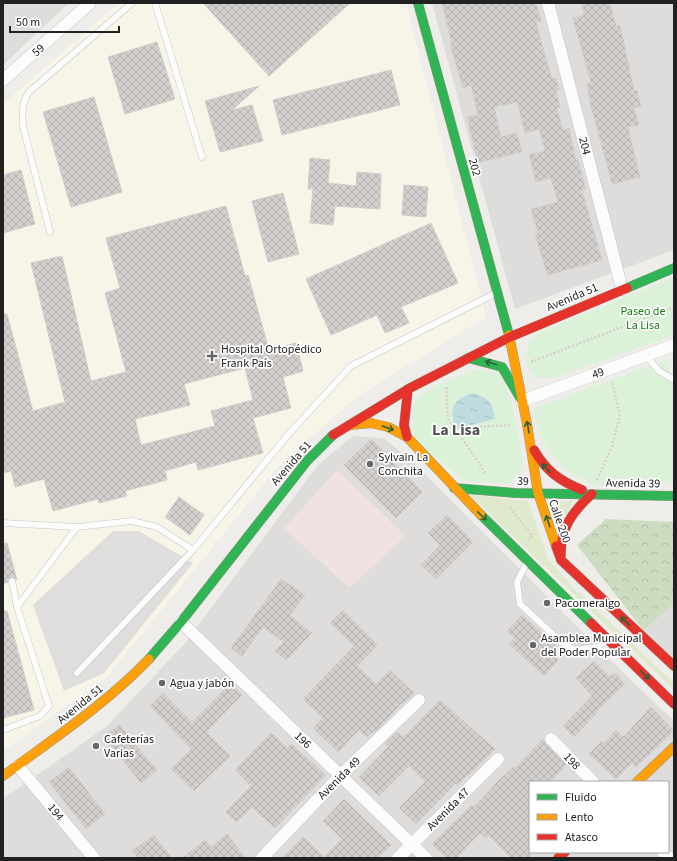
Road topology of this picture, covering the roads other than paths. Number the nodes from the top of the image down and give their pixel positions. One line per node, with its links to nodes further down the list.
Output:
1 (90, 3): 6 (street, 59)
2 (132, 3): 8 (lane)
3 (155, 3): 7 (lane)
4 (418, 3): 11 (main road, 202)
5 (548, 3): 10 (street, 204)
6 (3, 80)
7 (202, 157)
8 (50, 232)
9 (674, 268): 10 (main road, Avenida 51)
10 (622, 289): 12 (main road, Avenida 51)
11 (497, 292): 12 (main road, 202); 28 (lane)
12 (510, 337): 15 (main road, Avenida 51); 18 (main road, Calle 200)
13 (674, 345): 14 (street, 49)
14 (646, 356): 16 (lane); 18 (street, 49)
15 (468, 358): 17 (main road, Avenida 51); 18 (main road, one-way to 15)
16 (674, 380)
17 (408, 389): 19 (main road, Avenida 51); 20 (main road)
18 (522, 401): 21 (main road, Calle 200, one-way to 18)
19 (350, 425): 20 (main road, one-way to 20); 33 (main road, Avenida 51)
20 (407, 436): 22 (main road)
21 (530, 443): 23 (main road, one-way to 21); 24 (main road, Calle 200)
22 (454, 488): 24 (main road, 39); 29 (main road, one-way to 29)
23 (593, 490): 24 (main road, 39); 25 (main road, Avenida 39); 30 (main road)
24 (538, 493): 30 (main road, Calle 200, one-way to 24)
25 (674, 496)
26 (3, 522): 27 (lane)
27 (77, 527): 28 (lane); 32 (lane)
28 (193, 550): 36 (lane)
29 (528, 560): 34 (main road); 34 (lane)
30 (561, 560): 35 (main road, Calle 200, one-way to 30)
31 (12, 581): 32 (lane)
32 (17, 607): 39 (lane)
33 (181, 622): 43 (main road, Avenida 51); 44 (street, 196)
34 (609, 640): 38 (main road, one-way to 38)
35 (674, 666)
36 (77, 673)
37 (419, 700): 44 (street, Avenida 49)
38 (674, 704)
39 (3, 730)
40 (551, 739): 46 (street, 198)
41 (674, 747): 47 (main road)
42 (498, 760): 48 (street, Avenida 47)
43 (18, 766): 45 (main road, Avenida 51); 49 (street, 194)
44 (341, 775): 48 (street, 196); 50 (street, Avenida 49)
45 (3, 776)
46 (592, 781)
47 (638, 781)
48 (411, 845): 51 (street, Avenida 47); 52 (street, 196)
49 (94, 858)
50 (262, 858)
51 (398, 858)
52 (426, 858)

